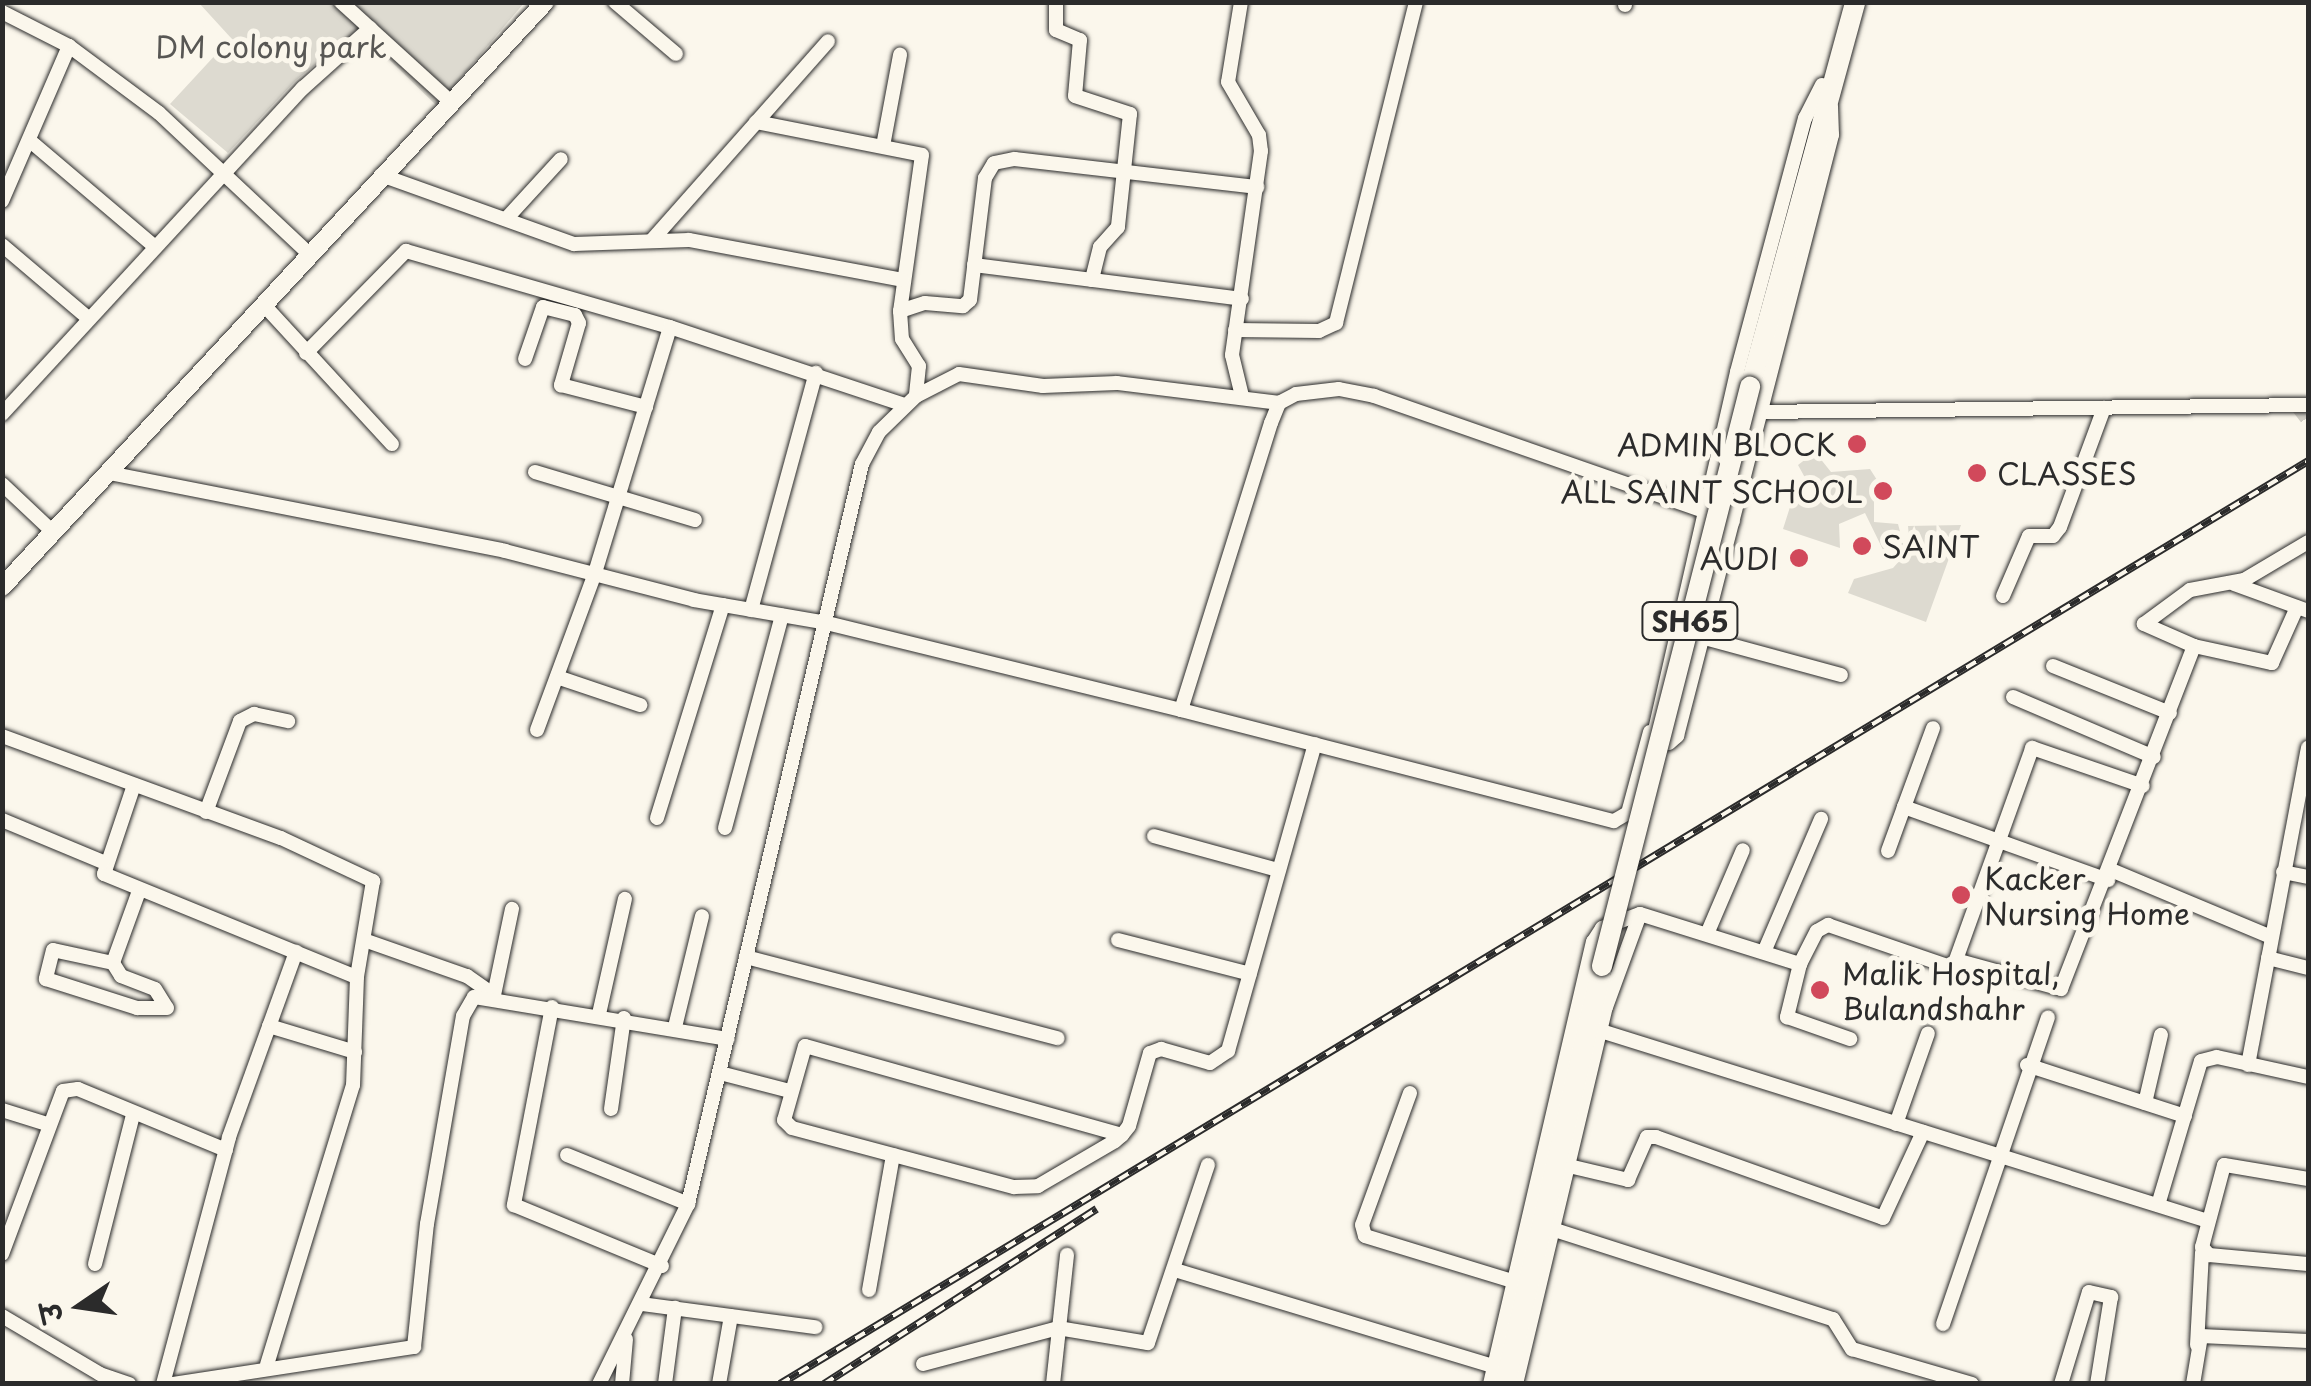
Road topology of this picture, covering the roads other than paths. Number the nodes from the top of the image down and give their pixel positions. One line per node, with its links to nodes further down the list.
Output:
1 (342, 2): 10 (street)
2 (544, 2): 16 (street)
3 (615, 2): 13 (street)
4 (1056, 2): 21 (street)
5 (1241, 2): 24 (street)
6 (1416, 2): 39 (street)
7 (1842, 2): 15 (main road, SH65)
8 (1855, 2): 15 (main road, SH65)
9 (2, 12): 12 (street)
10 (370, 28): 16 (street); 22 (street)
11 (828, 41): 17 (street)
12 (69, 46): 18 (street); 22 (street)
13 (676, 54)
14 (900, 55): 19 (street)
15 (1826, 93): 49 (street); 56 (street); 185 (main road, SH65, bridge)
16 (452, 104): 23 (street)
17 (756, 122): 19 (street); 27 (street)
18 (29, 140): 25 (street); 29 (street)
19 (883, 146): 32 (street)
20 (562, 159): 26 (street)
21 (1124, 172): 24 (street); 31 (street); 33 (street)
22 (222, 174): 29 (street); 30 (street)
23 (381, 174): 26 (street); 30 (street)
24 (1258, 187): 34 (street)
25 (2, 201)
26 (506, 219): 27 (street)
27 (653, 239): 32 (street)
28 (2, 244): 37 (street)
29 (155, 247): 37 (street)
30 (310, 255): 35 (street)
31 (974, 265): 33 (street); 36 (street)
32 (902, 280): 36 (street)
33 (1092, 280): 34 (street)
34 (1242, 299): 39 (street)
35 (264, 304): 40 (street); 52 (street)
36 (900, 311): 44 (street)
37 (88, 318): 50 (street)
38 (670, 327): 40 (street); 42 (street); 47 (street)
39 (1235, 330): 43 (street)
40 (306, 353): 51 (street)
41 (526, 359): 47 (street)
42 (816, 373): 44 (street); 67 (street)
43 (1242, 396): 44 (street); 45 (street)
44 (910, 400): 69 (street)
45 (1279, 403): 56 (street); 77 (street)
46 (2308, 405): 48 (street)
47 (646, 407): 55 (street)
48 (2104, 408): 49 (street); 64 (street)
49 (1759, 412): 58 (street)
50 (2, 414)
51 (392, 444)
52 (109, 472): 59 (street); 61 (street)
53 (536, 472): 55 (street)
54 (2, 484): 59 (street)
55 (619, 496): 57 (street); 61 (street)
56 (1702, 511): 58 (street); 82 (street)
57 (695, 520)
58 (1733, 522): 70 (street)
59 (54, 532): 63 (street)
60 (2308, 542): 62 (street)
61 (594, 576): 65 (street); 74 (street)
62 (2234, 584): 66 (street); 71 (street)
63 (2, 587)
64 (2004, 596)
65 (723, 605): 67 (street); 92 (street)
66 (2303, 609): 71 (street)
67 (751, 610): 68 (street)
68 (782, 615): 69 (street); 95 (street)
69 (827, 623): 77 (street); 116 (street)
70 (1702, 638): 73 (street); 82 (street)
71 (2194, 646): 78 (street)
72 (2054, 666): 78 (street)
73 (1841, 675)
74 (557, 677): 76 (street); 81 (street)
75 (2013, 697): 86 (street)
76 (640, 705)
77 (1181, 710): 84 (street)
78 (2170, 713): 86 (street)
79 (288, 721): 91 (street)
80 (1933, 728): 90 (street)
81 (537, 730)
82 (1650, 732): 84 (street)
83 (2, 736): 88 (street)
84 (1315, 744): 101 (street)
85 (2308, 748): 87 (street)
86 (2154, 757): 89 (street)
87 (2304, 781): 102 (street)
88 (134, 785): 91 (street); 100 (street)
89 (2143, 786): 97 (street); 103 (street)
90 (1904, 807): 97 (street); 99 (street)
91 (206, 812): 112 (street)
92 (657, 818)
93 (1821, 819): 115 (street)
94 (2, 820): 100 (street)
95 (724, 828)
96 (1154, 836): 101 (street)
97 (2002, 840): 103 (street); 118 (street)
98 (1743, 850): 110 (street)
99 (1888, 851)
100 (103, 862): 105 (street)
101 (1278, 870): 122 (street)
102 (2283, 872): 104 (street); 111 (street)
103 (2109, 875): 111 (street); 118 (street)
104 (2308, 877)
105 (139, 890): 114 (street); 119 (street)
106 (625, 899): 126 (street)
107 (512, 910): 124 (street)
108 (1640, 914): 110 (street); 131 (street); 171 (street)
109 (702, 916): 130 (street)
110 (1707, 934): 115 (street)
111 (2271, 937): 117 (street)
112 (364, 940): 123 (street); 124 (street)
113 (1118, 940): 122 (street)
114 (296, 952): 123 (street); 129 (street)
115 (1764, 952): 120 (street)
116 (746, 956): 134 (street); 135 (street)
117 (2268, 958): 121 (street); 139 (street)
118 (1956, 960): 120 (street)
119 (113, 963): 119 (street)
120 (1800, 964): 136 (street)
121 (2308, 968)
122 (1250, 974): 152 (street)
123 (357, 977): 137 (street)
124 (494, 995): 125 (street); 183 (street)
125 (552, 1006): 126 (street); 169 (street)
126 (599, 1014): 128 (street)
127 (2048, 1017): 138 (street)
128 (624, 1018): 130 (street); 145 (street)
129 (269, 1026): 137 (street); 153 (street)
130 (675, 1027): 135 (street)
131 (1600, 1032): 150 (street); 158 (street)
132 (1928, 1033): 150 (street)
133 (2161, 1036): 144 (street)
134 (1058, 1038)
135 (728, 1039): 140 (street)
136 (1850, 1039)
137 (355, 1052): 183 (street)
138 (2027, 1065): 144 (street); 154 (street)
139 (2248, 1066): 141 (street); 148 (street)
140 (720, 1074): 142 (street); 160 (street)
141 (2308, 1077)
142 (790, 1091): 152 (street); 156 (street)
143 (1410, 1092): 171 (street)
144 (2145, 1103): 148 (street)
145 (611, 1109)
146 (2, 1110): 149 (street)
147 (133, 1114): 149 (street); 153 (street); 167 (street)
148 (2184, 1116): 161 (street)
149 (47, 1124): 165 (street)
150 (1896, 1124): 151 (street)
151 (1923, 1132): 154 (street); 158 (street)
152 (1122, 1135): 156 (street)
153 (226, 1150): 187 (street)
154 (1999, 1154): 161 (street); 177 (street)
155 (567, 1155): 160 (street)
156 (893, 1155): 172 (street)
157 (1208, 1165): 170 (street)
158 (1569, 1166): 163 (street)
159 (2308, 1179): 162 (street)
160 (688, 1204): 169 (street)
161 (2158, 1205): 162 (street)
162 (2205, 1220): 164 (street)
163 (1555, 1230): 195 (street); 196 (street)
164 (2202, 1252): 168 (street); 182 (street)
165 (2, 1254)
166 (1067, 1255): 179 (street)
167 (96, 1264)
168 (2308, 1264)
169 (662, 1266): 173 (street)
170 (1175, 1270): 179 (street); 185 (street)
171 (1515, 1282): 185 (street)
172 (869, 1290)
173 (642, 1304): 174 (street); 180 (street)
174 (674, 1308): 176 (street); 191 (street)
175 (2, 1316): 186 (street)
176 (731, 1316): 178 (street); 192 (street)
177 (1943, 1324)
178 (815, 1327)
179 (1058, 1328): 184 (street); 193 (street)
180 (626, 1334): 189 (street); 190 (street)
181 (2308, 1341): 182 (street)
182 (2197, 1346): 199 (street)
183 (267, 1364): 188 (street)
184 (923, 1364)
185 (1499, 1375): 194 (street)
186 (129, 1384)
187 (162, 1384)
188 (172, 1384)
189 (599, 1384)
190 (622, 1384)
191 (665, 1384)
192 (719, 1384)
193 (1052, 1384)
194 (1490, 1384)
195 (1516, 1384)
196 (1972, 1384)
197 (2061, 1384): 198 (street)
198 (2097, 1384)
199 (2192, 1384)

